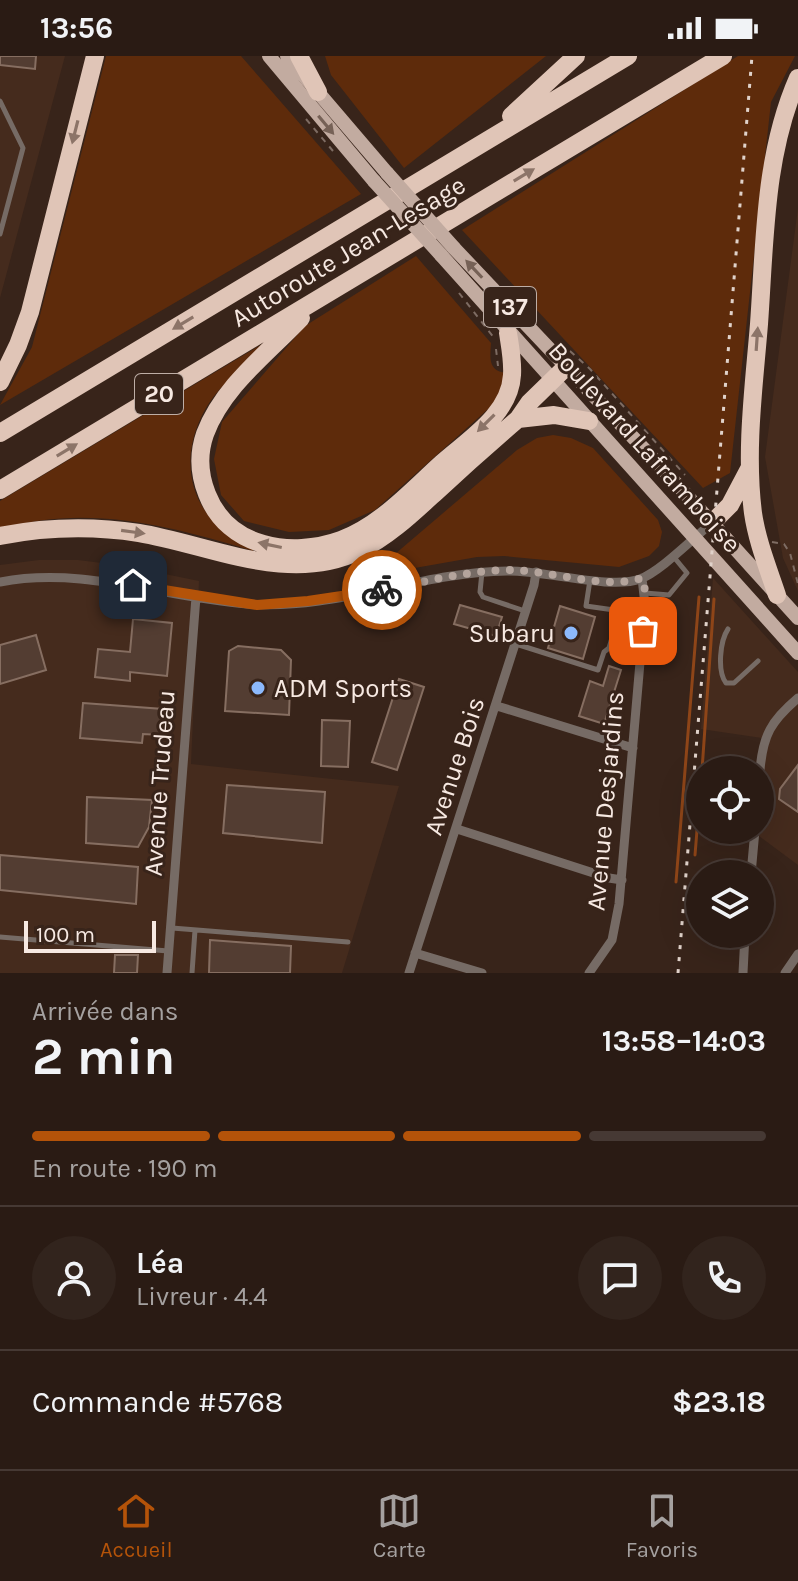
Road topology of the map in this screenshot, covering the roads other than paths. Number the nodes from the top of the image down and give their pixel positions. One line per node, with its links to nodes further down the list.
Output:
1 (95, 56): 19 (highway, one-way to 19)
2 (269, 56): 12 (main road, Boulevard Laframboise / 137, one-way to 12)
3 (287, 56): 9 (main road, Boulevard Laframboise / 137)
4 (299, 56): 9 (highway)
5 (576, 56): 11 (highway)
6 (628, 56): 11 (highway, Autoroute Jean-Lesage / 20)
7 (723, 56): 15 (highway, Autoroute Jean-Lesage / 20, one-way to 7)
8 (798, 78): 23 (highway, one-way to 8)
9 (318, 92): 12 (main road, Boulevard Laframboise / 137)
10 (0, 101): 13 (lane)
11 (466, 154): 22 (highway, Autoroute Jean-Lesage / 20, one-way to 22)
12 (381, 177): 14 (main road, Boulevard Laframboise / 137, bridge)
13 (0, 234)
14 (447, 252): 16 (main road, Boulevard Laframboise / 137); 17 (main road, Boulevard Laframboise / 137, one-way to 14)
15 (319, 299): 16 (highway, one-way to 15); 24 (highway, Autoroute Jean-Lesage / 20, one-way to 15)
16 (508, 333): 18 (main road, Boulevard Laframboise / 137)
17 (574, 365): 18 (highway); 25 (main road, Boulevard Laframboise / 137)
18 (552, 380): 20 (highway); 21 (main road, Boulevard Laframboise / 137)
19 (0, 382)
20 (518, 419): 21 (highway); 26 (highway, one-way to 20)
21 (589, 421): 27 (main road, Boulevard Laframboise / 137)
22 (0, 433)
23 (751, 466): 25 (highway); 35 (highway)
24 (0, 490)
25 (712, 523): 27 (street); 35 (main road, Boulevard Laframboise / 137)
26 (0, 536)
27 (695, 537): 28 (street); 42 (main road, Boulevard Laframboise / 137)
28 (672, 555): 31 (street); 34 (lane)
29 (482, 572): 30 (street); 36 (street); 37 (lane)
30 (536, 572): 32 (street); 37 (street, Avenue Bois)
31 (642, 578): 32 (street); 34 (street, Avenue Desjardins)
32 (590, 579): 41 (lane)
33 (0, 582): 36 (street)
34 (645, 593): 43 (street, Avenue Desjardins)
35 (777, 595): 38 (main road, Boulevard Laframboise / 137)
36 (196, 597): 51 (street, Avenue Trudeau)
37 (526, 611): 40 (street, Avenue Bois)
38 (798, 618)
39 (728, 629): 44 (lane)
40 (516, 644): 41 (lane); 46 (street, Avenue Bois)
41 (609, 648): 43 (lane)
42 (798, 653)
43 (640, 657): 47 (street, Avenue Desjardins)
44 (758, 661)
45 (798, 698): 48 (street)
46 (497, 706): 47 (street); 49 (street, Avenue Bois)
47 (633, 748): 50 (street, Avenue Desjardins)
48 (761, 756)
49 (457, 829): 50 (street); 57 (street, Avenue Bois)
50 (622, 880): 63 (street, Avenue Desjardins)
51 (171, 928): 52 (lane); 56 (street, Avenue Trudeau)
52 (195, 930): 54 (lane); 60 (lane)
53 (0, 937): 56 (lane)
54 (348, 942)
55 (744, 948): 64 (street)
56 (169, 951): 59 (street, Avenue Trudeau)
57 (415, 953): 61 (street, Avenue Bois); 62 (street)
58 (798, 954): 65 (street)
59 (167, 973)
60 (192, 973)
61 (409, 973)
62 (482, 973)
63 (589, 973)
64 (743, 973)
65 (785, 973)

